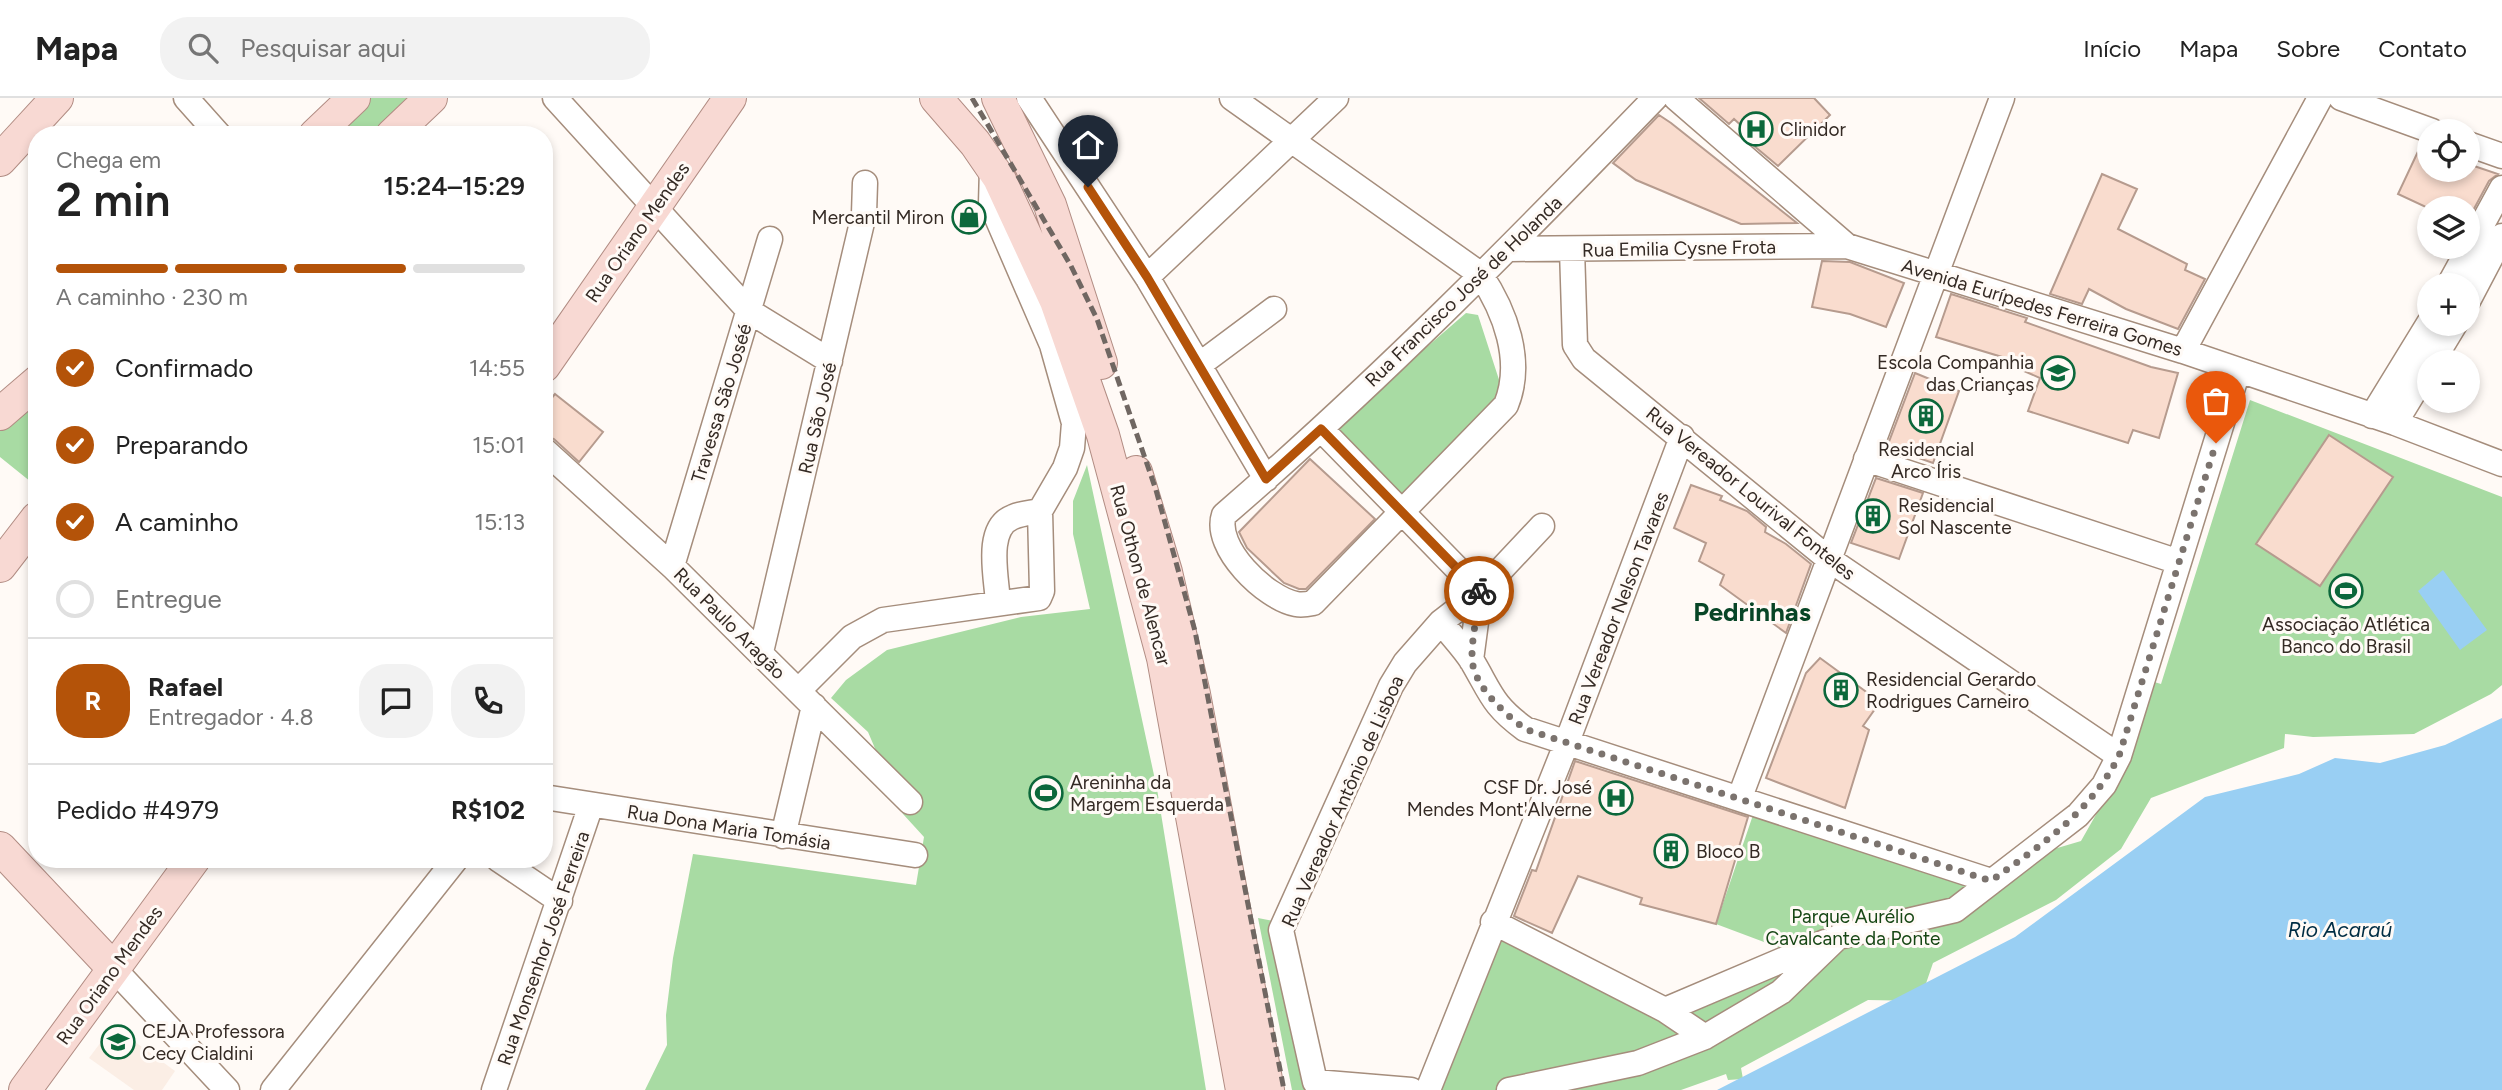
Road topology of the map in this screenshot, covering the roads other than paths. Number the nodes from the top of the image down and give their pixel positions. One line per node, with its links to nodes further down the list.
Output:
1 (57, 98): 16 (main road)
2 (186, 98): 17 (street)
3 (354, 98): 18 (main road)
4 (431, 98): 19 (main road)
5 (555, 98): 29 (street)
6 (730, 98): 29 (main road, Rua Oriano Mendes)
7 (936, 98): 26 (main road, Rua Othon de Alencar)
8 (1232, 98): 22 (street)
9 (1336, 98): 22 (street)
10 (1655, 98): 33 (street, Rua Francisco José de Holanda)
11 (1676, 98): 32 (street)
12 (2002, 98): 37 (street)
13 (2320, 98): 42 (street)
14 (2341, 98): 20 (street)
15 (1012, 101): 38 (street); 90 (main road, Rua Othon de Alencar)
16 (31, 126)
17 (211, 126)
18 (324, 126)
19 (401, 126)
20 (2417, 126)
21 (28, 130): 25 (main road)
22 (1291, 141): 36 (street); 38 (street)
23 (2480, 148): 24 (street)
24 (2502, 156)
25 (0, 160)
26 (992, 168): 57 (street); 90 (main road, Rua Othon de Alencar)
27 (865, 183): 44 (street, Rua São José)
28 (2500, 195): 31 (street)
29 (653, 208): 40 (street); 43 (main road, Rua Oriano Mendes)
30 (770, 239): 40 (street, Travessa São Joséé)
31 (2489, 245): 35 (street)
32 (1847, 246): 34 (street, Rua Emilia Cysne Frota); 37 (street, Avenida Eurípedes Ferreira Gomes)
33 (1510, 248): 34 (street, Rua Emilia Cysne Frota); 36 (street, Rua Francisco José de Holanda)
34 (1572, 249): 52 (street, Rua Vereador Lourival Fonteles)
35 (2471, 273)
36 (1480, 274): 51 (street, Rua Francisco José de Holanda); 58 (street)
37 (1938, 274): 42 (street, Avenida Eurípedes Ferreira Gomes); 54 (street)
38 (1147, 277): 45 (street)
39 (1274, 309): 45 (street)
40 (749, 311): 44 (street); 64 (street, Travessa São Joséé)
41 (2436, 336): 50 (street)
42 (2183, 351): 46 (street, Avenida Eurípedes Ferreira Gomes)
43 (553, 353)
44 (830, 361): 68 (street, Rua São José)
45 (1199, 365): 56 (street)
46 (2238, 371): 50 (street, Avenida Eurípedes Ferreira Gomes); 62 (street)
47 (2417, 381): 50 (street)
48 (28, 388): 49 (main road)
49 (2, 407)
50 (2384, 420): 55 (street, Avenida Eurípedes Ferreira Gomes)
51 (1321, 429): 56 (street, Rua Francisco José de Holanda); 58 (street)
52 (1682, 437): 61 (street, Rua Vereador Lourival Fonteles); 71 (street, Rua Vereador Nelson Tavares)
53 (553, 458): 64 (street, Rua Paulo Aragão)
54 (1866, 459): 61 (street); 62 (street)
55 (2502, 464)
56 (1266, 479): 58 (street, Rua Francisco José de Holanda)
57 (1040, 510): 66 (street); 66 (street)
58 (1403, 513): 65 (street)
59 (1542, 526): 65 (street, Rua Vereador Antônio de Lisboa)
60 (28, 529): 63 (main road)
61 (1830, 560): 72 (street, Rua Vereador Lourival Fonteles); 73 (street)
62 (2179, 562): 72 (street)
63 (0, 566)
64 (672, 566): 68 (street, Rua Paulo Aragão)
65 (1480, 592): 67 (street, Rua Vereador Antônio de Lisboa); 69 (street)
66 (998, 603): 70 (street)
67 (1441, 622): 69 (street); 96 (street, Rua Vereador Antônio de Lisboa)
68 (761, 652): 70 (street, Rua Paulo Aragão)
69 (1471, 660): 71 (street)
70 (806, 699): 75 (street, Rua Paulo Aragão); 77 (street)
71 (1567, 742): 73 (street); 85 (street, Rua Vereador Nelson Tavares)
72 (2119, 756): 83 (street)
73 (1740, 797): 83 (street)
74 (553, 799): 76 (street, Rua Dona Maria Tomásia)
75 (910, 802)
76 (591, 805): 77 (street, Rua Dona Maria Tomásia); 84 (street, Rua Monsenhor José Ferreira)
77 (782, 836): 79 (street, Rua Dona Maria Tomásia)
78 (0, 848): 87 (main road)
79 (915, 855)
80 (187, 868): 87 (main road, Rua Oriano Mendes)
81 (449, 868): 93 (street)
82 (511, 868): 84 (street)
83 (1991, 881): 86 (street)
84 (560, 901): 94 (street, Rua Monsenhor José Ferreira)
85 (1493, 922): 88 (street); 97 (street, Rua Vereador Nelson Tavares)
86 (1838, 937): 88 (street); 89 (street)
87 (113, 968): 91 (main road, Rua Oriano Mendes); 92 (street)
88 (1665, 1010): 89 (street)
89 (1705, 1037): 98 (street)
90 (1247, 1071): 95 (main road, Rua Othon de Alencar)
91 (25, 1090)
92 (227, 1090)
93 (273, 1090)
94 (494, 1090)
95 (1268, 1090)
96 (1411, 1090)
97 (1428, 1090)
98 (1509, 1090)

